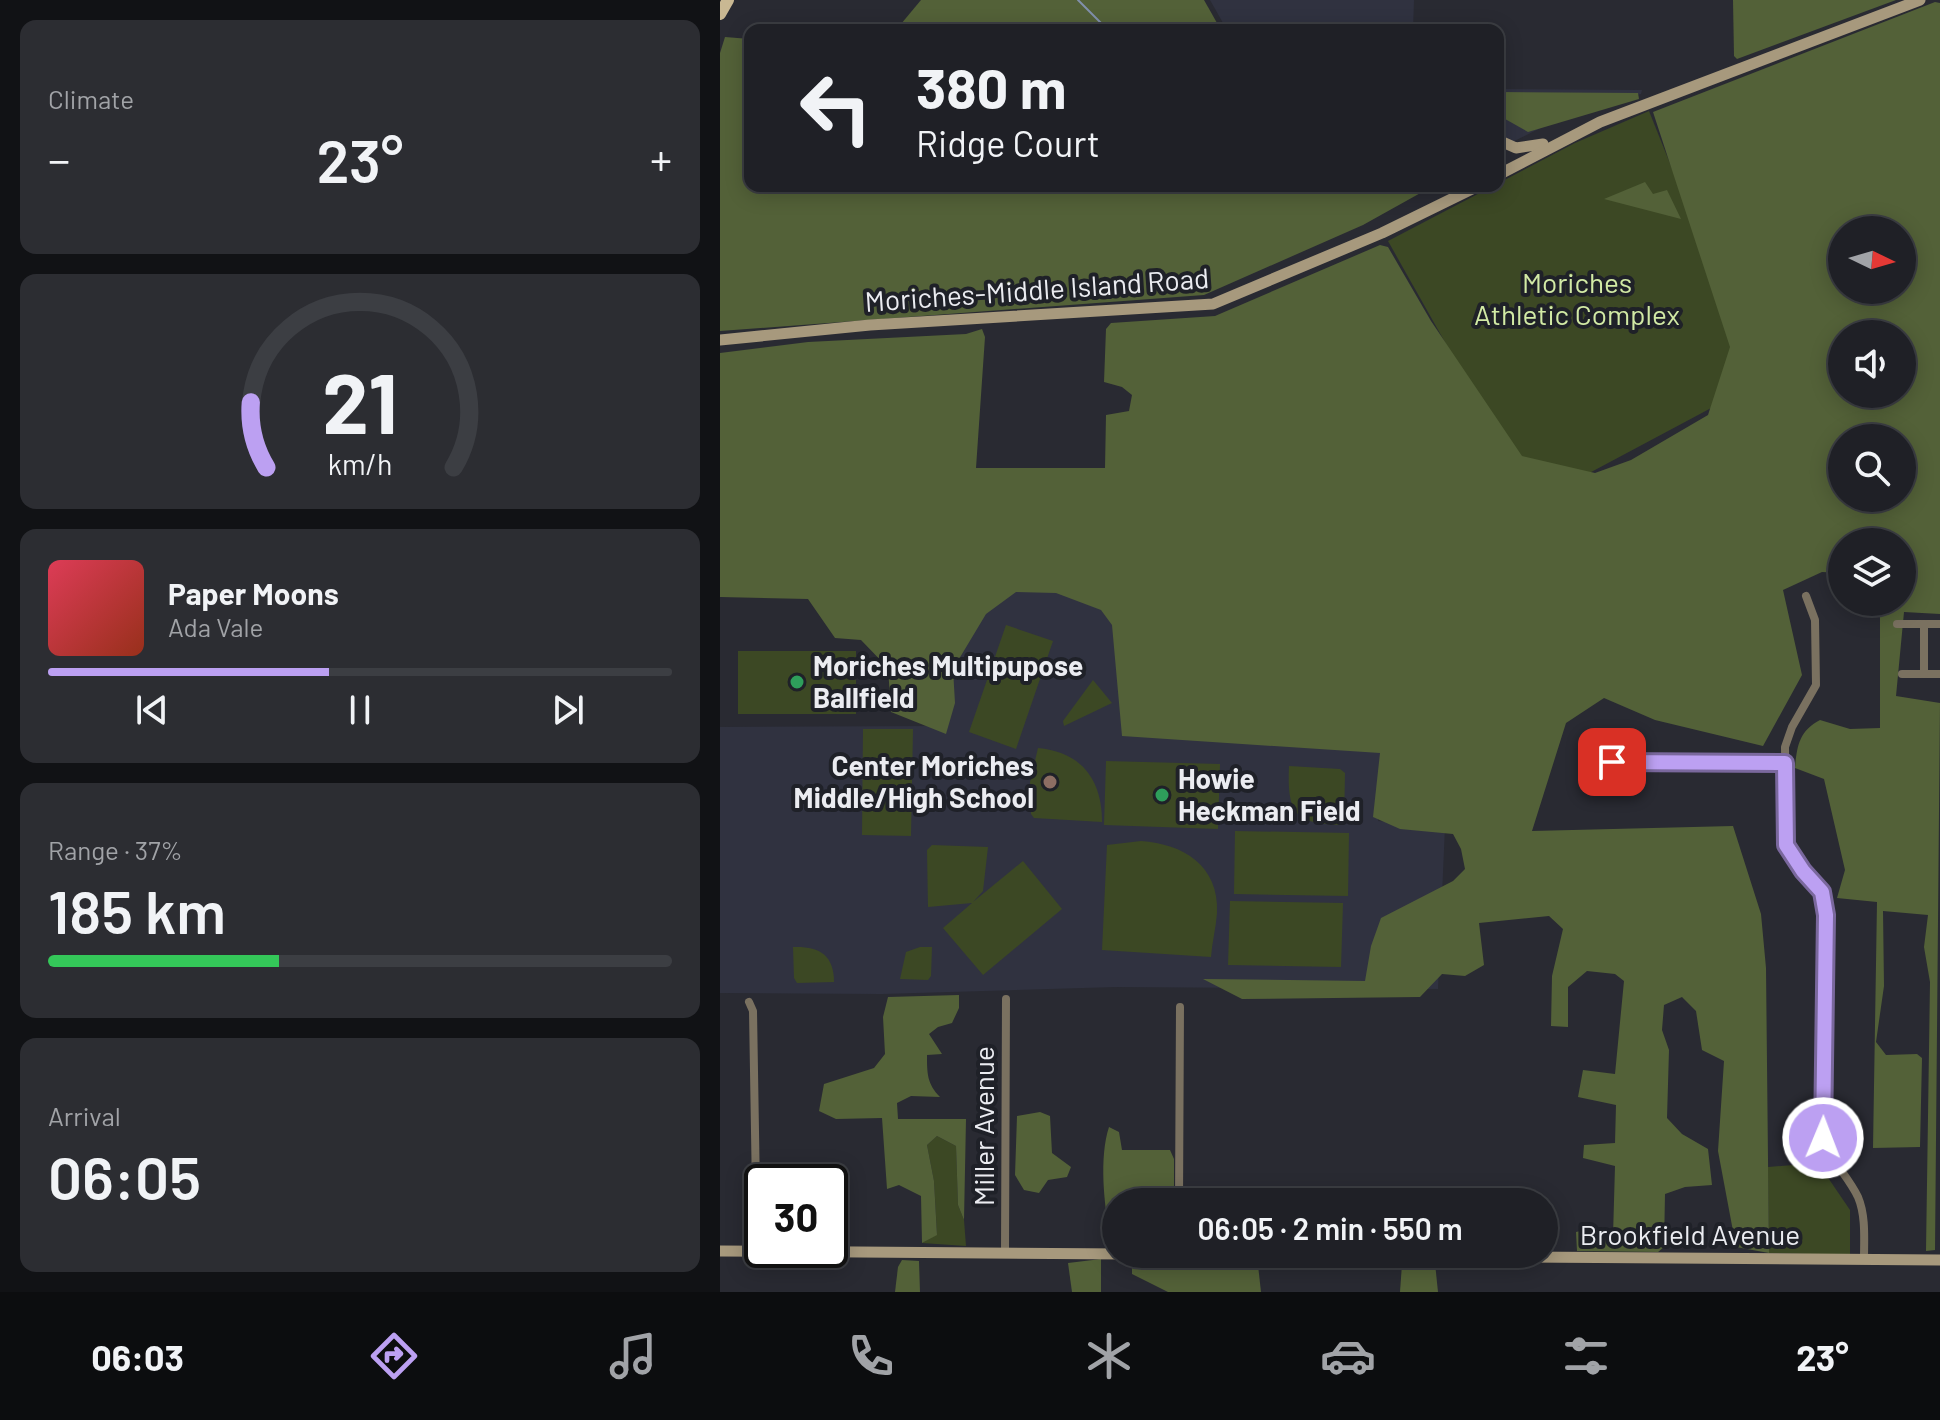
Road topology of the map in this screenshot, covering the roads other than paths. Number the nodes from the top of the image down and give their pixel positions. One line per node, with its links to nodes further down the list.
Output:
1 (728, 0): 3 (main road)
2 (1920, 0): 4 (main road)
3 (720, 14)
4 (1563, 139): 5 (main road); 6 (main road)
5 (1504, 142)
6 (1504, 172)
7 (1458, 192): 9 (main road)
8 (1467, 192): 9 (main road, Moriches-Middle Island Road)
9 (1448, 202): 10 (main road, Moriches-Middle Island Road)
10 (720, 340)
11 (1806, 596): 19 (street)
12 (1897, 624): 13 (street)
13 (1924, 624): 14 (street); 16 (street)
14 (1940, 624)
15 (1902, 674): 16 (street)
16 (1924, 674): 17 (street)
17 (1940, 674)
18 (1612, 762): 19 (street)
19 (1785, 763): 31 (street)
20 (1006, 999): 28 (street, Miller Avenue)
21 (749, 1002): 23 (street)
22 (1180, 1007): 24 (street)
23 (756, 1164)
24 (1179, 1188)
25 (720, 1251): 26 (main road, Brookfield Avenue)
26 (744, 1251)
27 (848, 1252): 28 (main road, Brookfield Avenue)
28 (1005, 1254): 29 (main road, Brookfield Avenue)
29 (1102, 1254)
30 (1558, 1257): 31 (main road, Brookfield Avenue)
31 (1864, 1259): 32 (main road, Brookfield Avenue)
32 (1940, 1260)

